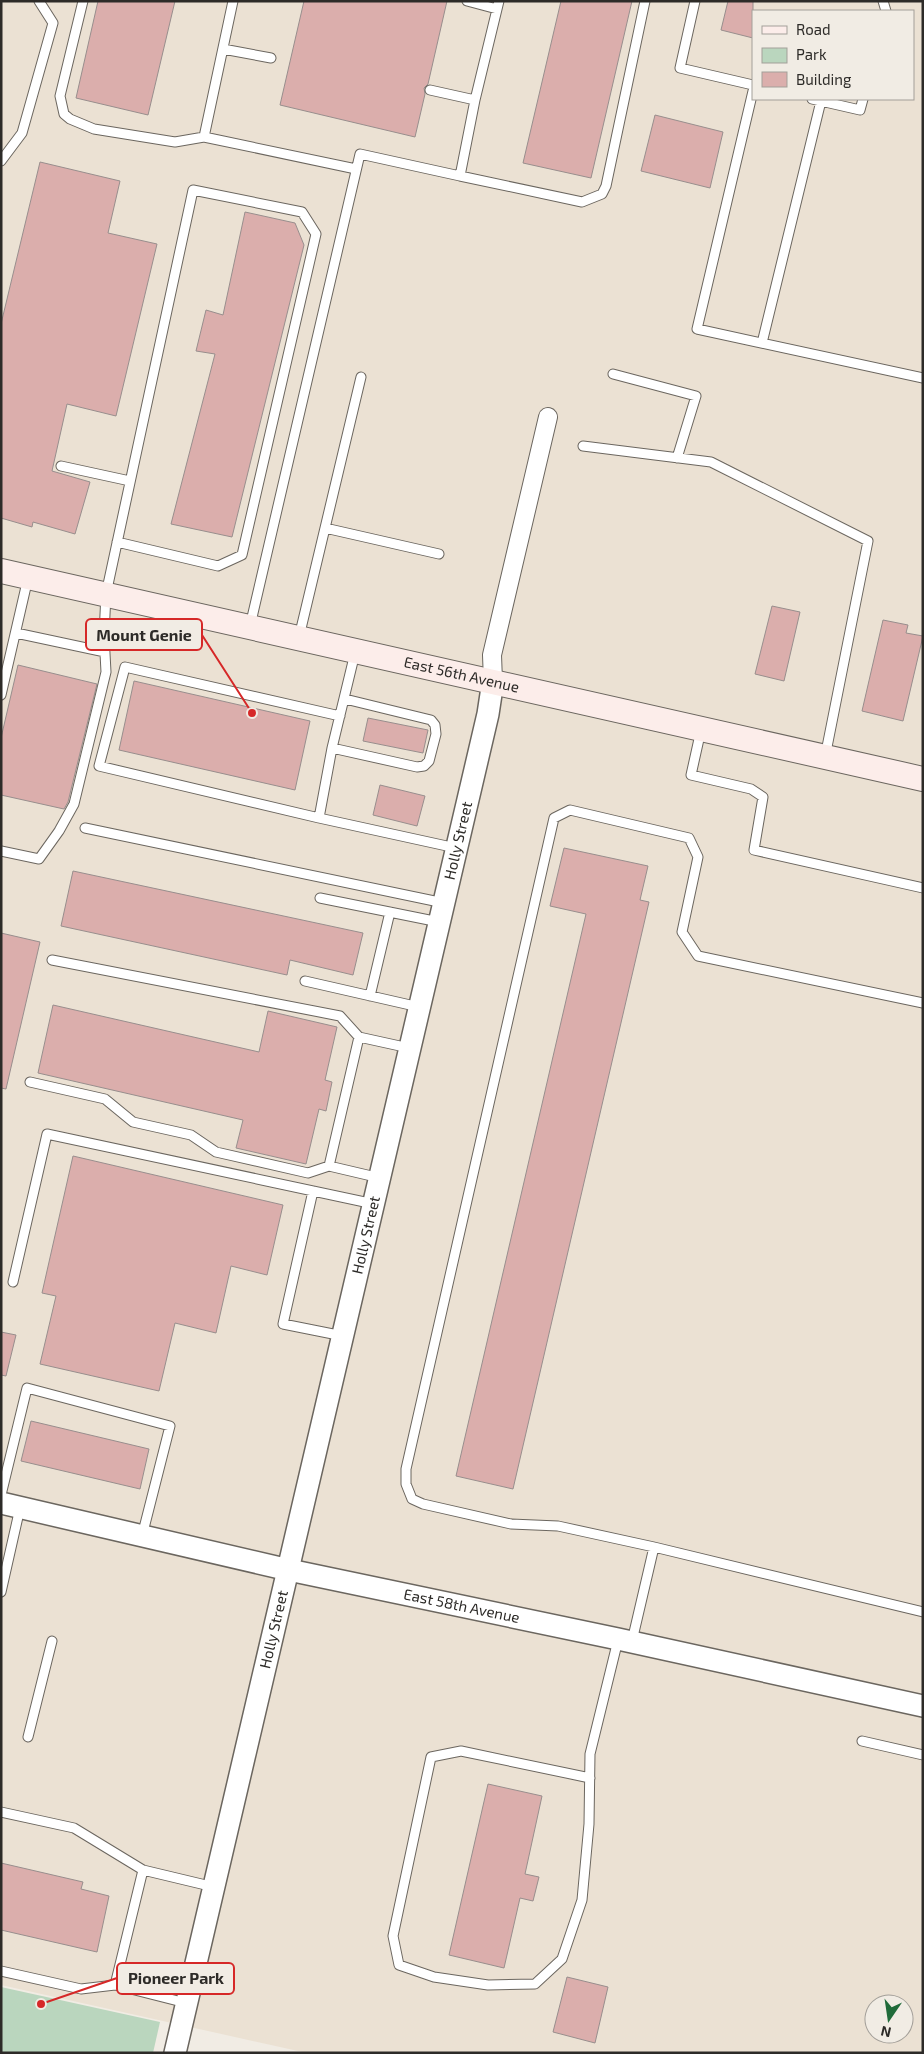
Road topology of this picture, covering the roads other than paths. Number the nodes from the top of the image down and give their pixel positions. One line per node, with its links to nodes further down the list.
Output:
1 (40, 1): 18 (lane)
2 (83, 1): 17 (lane)
3 (233, 1): 8 (lane)
4 (467, 1): 7 (lane)
5 (645, 1): 20 (lane)
6 (695, 1): 10 (lane)
7 (498, 5): 13 (lane)
8 (223, 49): 9 (lane); 17 (lane)
9 (271, 58)
10 (752, 85)
11 (430, 90): 13 (lane)
12 (752, 95): 21 (lane)
13 (475, 100): 20 (lane)
14 (816, 100): 16 (lane)
15 (863, 100): 16 (lane)
16 (821, 101): 21 (lane)
17 (204, 136): 19 (lane)
18 (1, 161)
19 (356, 168): 20 (lane); 36 (lane)
20 (460, 176)
21 (762, 343): 24 (lane)
22 (613, 374): 27 (lane)
23 (361, 377): 30 (lane)
24 (923, 378)
25 (548, 417): 41 (street, Holly Street)
26 (582, 446): 27 (lane)
27 (677, 458): 47 (lane)
28 (61, 466): 29 (lane)
29 (130, 481): 31 (lane); 31 (lane)
30 (325, 528): 32 (lane); 38 (lane)
31 (117, 542): 35 (lane)
32 (439, 554)
33 (1, 571): 34 (main road, East 56th Avenue)
34 (28, 577): 35 (main road, East 56th Avenue); 37 (lane)
35 (106, 594): 36 (main road, East 56th Avenue); 40 (lane)
36 (250, 626): 38 (main road, East 56th Avenue)
37 (16, 632): 40 (lane); 42 (lane)
38 (299, 637): 39 (main road, East 56th Avenue)
39 (356, 650): 41 (main road, East 56th Avenue); 43 (lane)
40 (105, 652): 52 (lane)
41 (493, 681): 45 (main road, East 56th Avenue); 51 (street, Holly Street)
42 (1, 695)
43 (345, 699): 44 (lane); 46 (lane)
44 (340, 716): 46 (lane); 49 (lane)
45 (701, 729): 47 (main road, East 56th Avenue); 53 (lane)
46 (332, 748): 49 (lane)
47 (825, 757): 48 (main road, East 56th Avenue)
48 (923, 779)
49 (319, 818): 51 (lane)
50 (85, 828): 56 (lane)
51 (457, 848): 56 (street, Holly Street)
52 (1, 851)
53 (923, 888)
54 (320, 898): 55 (lane)
55 (390, 912): 56 (lane); 59 (lane)
56 (442, 912): 61 (street, Holly Street)
57 (52, 960): 62 (lane)
58 (304, 981): 59 (lane)
59 (370, 996): 61 (lane)
60 (923, 1003): 74 (lane)
61 (420, 1007): 63 (street, Holly Street)
62 (359, 1037): 63 (lane); 65 (lane)
63 (410, 1048): 66 (street, Holly Street)
64 (30, 1082): 65 (lane)
65 (329, 1166): 66 (lane)
66 (380, 1178): 68 (street, Holly Street)
67 (313, 1192): 68 (lane); 69 (lane); 70 (lane)
68 (374, 1204): 70 (street, Holly Street)
69 (13, 1282)
70 (343, 1336): 75 (street, Holly Street)
71 (1, 1495): 73 (lane)
72 (11, 1506): 73 (street, East 58th Avenue); 76 (lane)
73 (142, 1536): 75 (street, East 58th Avenue)
74 (654, 1547): 77 (lane); 79 (lane)
75 (289, 1570): 79 (street, East 58th Avenue); 87 (street, Holly Street)
76 (1, 1592)
77 (923, 1612)
78 (52, 1640): 81 (lane)
79 (625, 1641): 80 (street, East 58th Avenue); 84 (lane)
80 (923, 1706)
81 (28, 1737)
82 (862, 1741): 83 (lane)
83 (923, 1755)
84 (590, 1778): 84 (lane)
85 (1, 1812): 86 (lane)
86 (143, 1870): 87 (lane); 89 (lane)
87 (214, 1887): 90 (street, Holly Street)
88 (1, 1971): 89 (lane)
89 (115, 1985): 90 (lane)
90 (187, 2003): 91 (street, Holly Street)
91 (175, 2053)

